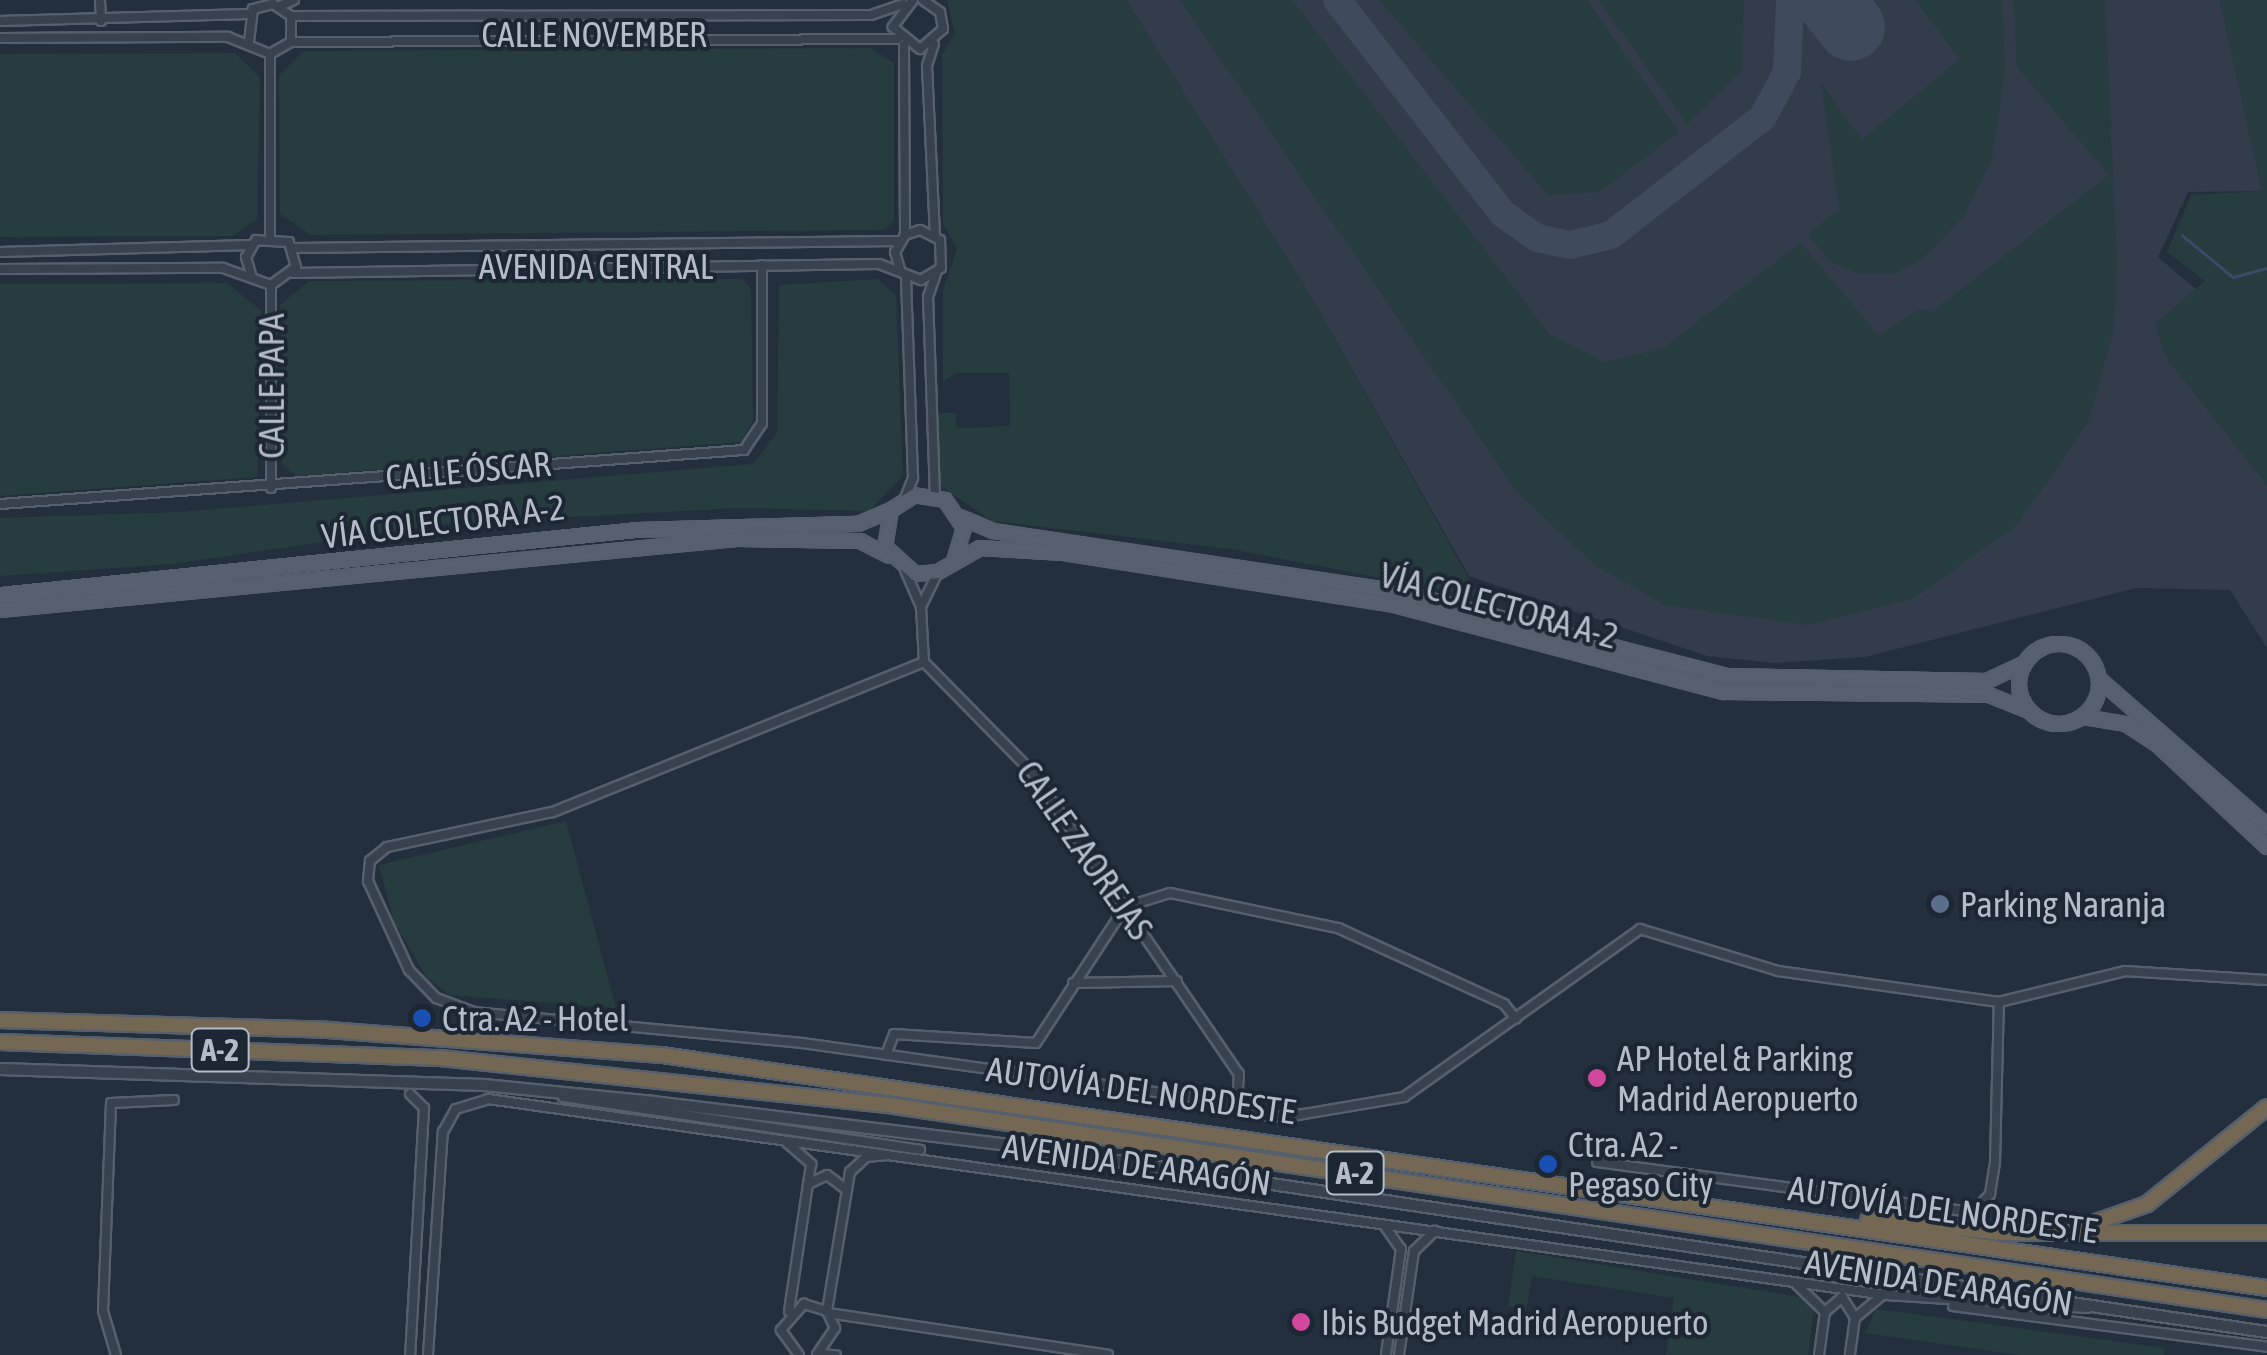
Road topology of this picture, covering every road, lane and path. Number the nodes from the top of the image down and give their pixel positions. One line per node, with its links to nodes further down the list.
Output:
1 (100, 0): 9 (street)
2 (294, 0): 6 (street)
3 (913, 0): 5 (street, CALLE NOVEMBER)
4 (923, 0): 15 (street)
5 (903, 4): 8 (street, CALLE NOVEMBER); 13 (street)
6 (280, 6): 7 (street); 8 (street)
7 (248, 14): 9 (street); 14 (street)
8 (291, 16): 12 (street)
9 (101, 21): 10 (street)
10 (0, 22)
11 (0, 38): 14 (street)
12 (291, 42): 13 (street, CALLE NOVEMBER); 16 (street)
13 (901, 42): 15 (street, CALLE NOVEMBER); 19 (street)
14 (249, 44): 16 (street)
15 (934, 44): 17 (street)
16 (270, 54): 18 (street)
17 (935, 234): 19 (street, AVENIDA CENTRAL); 27 (street)
18 (270, 235): 20 (street); 21 (street)
19 (902, 238): 21 (street, AVENIDA CENTRAL); 26 (street)
20 (251, 246): 22 (street); 28 (street)
21 (294, 248): 25 (street)
22 (0, 252)
23 (762, 265): 25 (street, AVENIDA CENTRAL); 26 (street, AVENIDA CENTRAL); 30 (street, CALLE ÓSCAR)
24 (0, 269): 28 (street)
25 (293, 273): 29 (street)
26 (903, 273): 27 (street, AVENIDA CENTRAL); 32 (street)
27 (936, 274): 31 (street)
28 (251, 275): 29 (street)
29 (271, 285): 30 (street, CALLE PAPA)
30 (271, 488): 33 (street, CALLE ÓSCAR)
31 (935, 496): 32 (main road); 35 (main road)
32 (905, 498): 34 (main road)
33 (0, 504)
34 (892, 510): 36 (main road); 40 (main road, VÍA COLECTORA A-2)
35 (960, 517): 37 (main road); 44 (main road, VÍA COLECTORA A-2)
36 (890, 556): 38 (main road); 42 (main road, VÍA COLECTORA A-2)
37 (954, 560): 39 (main road); 46 (main road, VÍA COLECTORA A-2)
38 (905, 570): 39 (main road); 41 (street)
39 (938, 572): 41 (street)
40 (0, 595)
41 (921, 607): 43 (street)
42 (0, 610)
43 (924, 662): 50 (street, CALLE ZAOREJAS); 58 (street)
44 (2025, 663): 45 (main road); 46 (main road)
45 (2099, 679): 47 (main road); 48 (main road)
46 (2029, 710): 47 (main road)
47 (2084, 716): 49 (main road)
48 (2267, 826)
49 (2267, 847)
50 (1125, 907): 52 (street, CALLE ZAOREJAS); 53 (street); 55 (street)
51 (2267, 980): 54 (street)
52 (1177, 981): 53 (street); 63 (street, CALLE ZAOREJAS)
53 (1073, 983): 58 (street)
54 (1999, 1002): 55 (street); 67 (street)
55 (1516, 1019): 63 (street)
56 (0, 1020): 71 (highway, AUTOVÍA DEL NORDESTE / A-2)
57 (0, 1042): 81 (highway, AUTOVÍA DEL NORDESTE / A-2)
58 (886, 1055): 63 (street)
59 (0, 1069): 60 (street, AVENIDA DE ARAGÓN)
60 (484, 1086): 68 (street); 80 (street, AVENIDA DE ARAGÓN)
61 (410, 1094): 90 (street)
62 (174, 1100): 89 (street)
63 (1237, 1103)
64 (2267, 1107): 74 (highway)
65 (767, 1135): 66 (street); 69 (street); 91 (street)
66 (938, 1157): 68 (street); 70 (street)
67 (1597, 1162)
68 (1009, 1166): 72 (street)
69 (808, 1184): 70 (street); 82 (street)
70 (847, 1190): 83 (street)
71 (1704, 1204): 74 (highway); 77 (highway, AUTOVÍA DEL NORDESTE / A-2)
72 (1370, 1219): 73 (street); 95 (street)
73 (1439, 1230): 76 (street); 96 (street)
74 (2004, 1232): 75 (highway)
75 (2267, 1233)
76 (1789, 1281): 78 (street); 84 (street)
77 (2267, 1288)
78 (1886, 1295): 79 (street); 85 (street)
79 (1929, 1301): 80 (street); 87 (street, AVENIDA DE ARAGÓN)
80 (2103, 1307): 86 (street, AVENIDA DE ARAGÓN)
81 (2267, 1310)
82 (790, 1311): 83 (street); 88 (street)
83 (828, 1312): 92 (street); 94 (street)
84 (1826, 1312): 85 (street); 97 (street)
85 (1855, 1318): 98 (street)
86 (2267, 1332)
87 (2267, 1347)
88 (793, 1353)
89 (116, 1355)
90 (410, 1355)
91 (428, 1355)
92 (818, 1355): 93 (street)
93 (836, 1355)
94 (1108, 1355)
95 (1386, 1355)
96 (1399, 1355)
97 (1819, 1355)
98 (1850, 1355)

